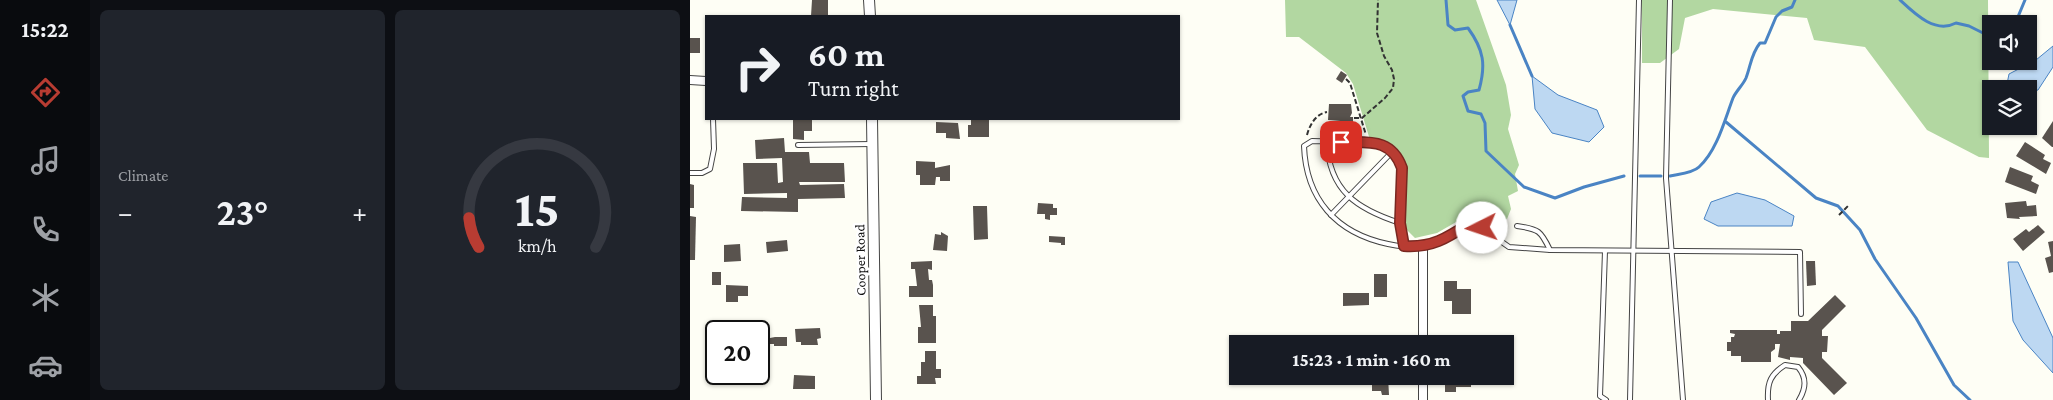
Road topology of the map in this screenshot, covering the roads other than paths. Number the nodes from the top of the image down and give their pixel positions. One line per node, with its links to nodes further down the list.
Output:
1 (869, 0): 4 (street)
2 (1639, 0): 23 (lane)
3 (1670, 0): 21 (lane)
4 (870, 15)
5 (690, 80): 6 (street)
6 (705, 81)
7 (713, 120): 13 (lane)
8 (872, 120): 10 (street, Cooper Road)
9 (1327, 142): 12 (lane); 14 (lane); 15 (lane)
10 (872, 144): 11 (lane); 27 (street, Cooper Road)
11 (798, 145)
12 (1392, 152): 14 (lane); 16 (lane)
13 (690, 173)
14 (1349, 197): 15 (lane); 16 (lane)
15 (1331, 215): 18 (lane)
16 (1400, 223): 18 (lane)
17 (1518, 226): 20 (lane)
18 (1404, 246): 19 (lane)
19 (1423, 247): 20 (lane); 25 (street)
20 (1550, 250): 22 (lane)
21 (1672, 250): 23 (lane); 24 (lane); 31 (lane)
22 (1605, 251): 23 (lane); 29 (lane)
23 (1634, 252): 30 (lane)
24 (1802, 314)
25 (1423, 335)
26 (1423, 385): 28 (street)
27 (876, 400)
28 (1423, 400)
29 (1606, 400)
30 (1630, 400)
31 (1684, 400)
32 (1768, 400): 33 (lane)
33 (1799, 400)

